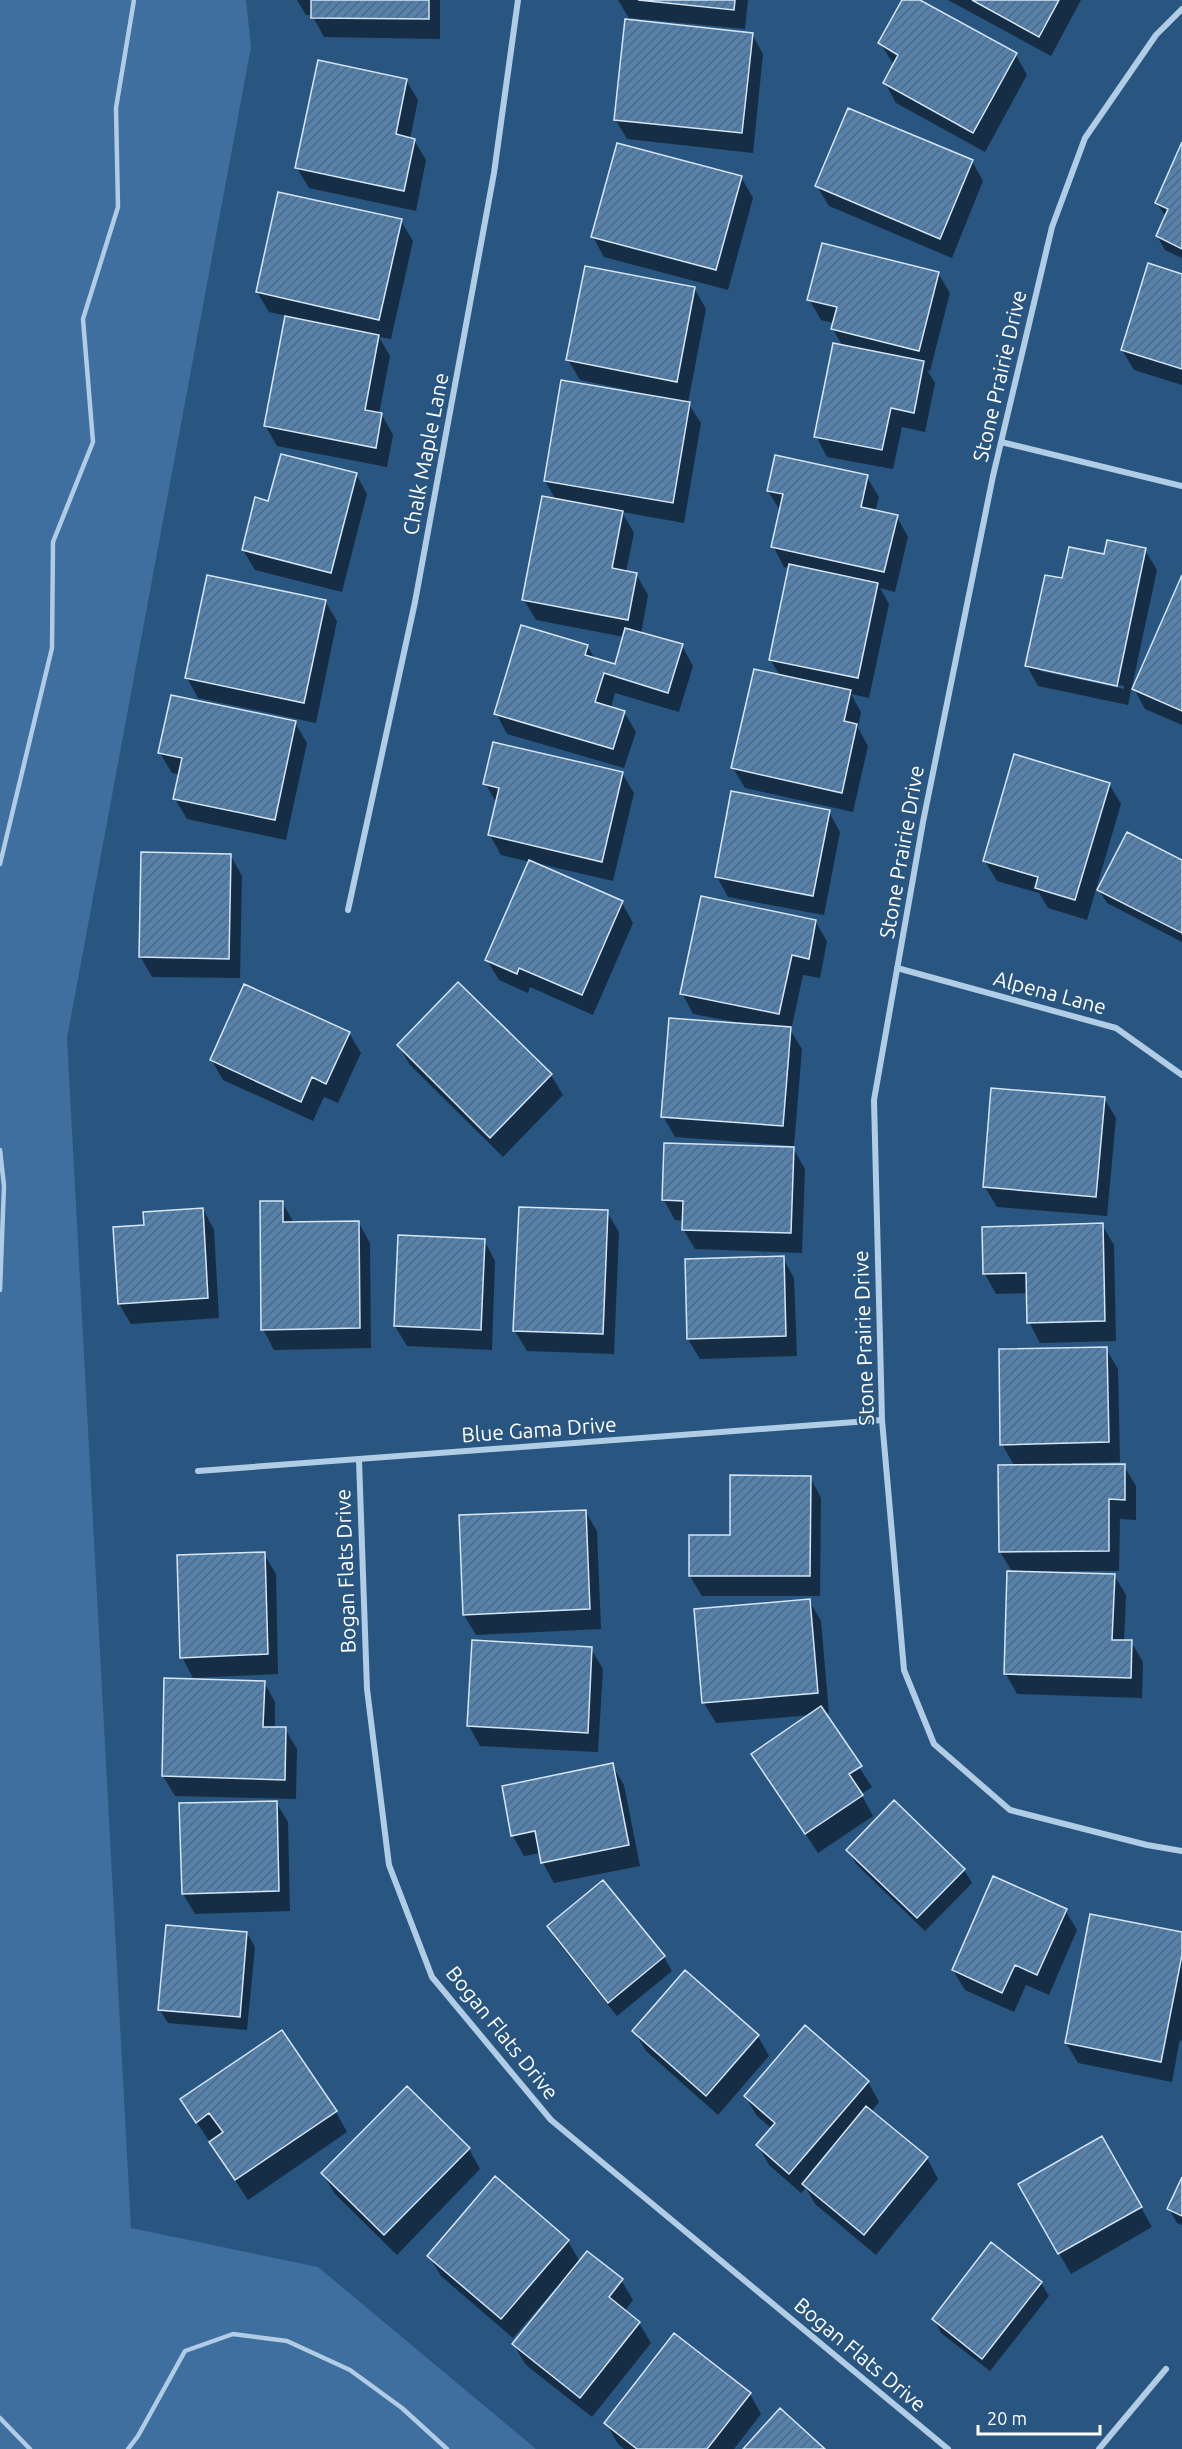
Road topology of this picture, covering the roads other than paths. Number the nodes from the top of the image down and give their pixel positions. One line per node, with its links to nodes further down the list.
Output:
1 (134, 0): 6 (lane)
2 (518, 0): 7 (street, Chalk Maple Lane)
3 (1182, 9): 4 (street, Stone Prairie Drive)
4 (1001, 442): 5 (street); 8 (street, Stone Prairie Drive)
5 (1182, 486)
6 (0, 864)
7 (348, 910)
8 (897, 968): 9 (street, Alpena Lane); 12 (street, Stone Prairie Drive)
9 (1182, 1075)
10 (0, 1150): 11 (lane)
11 (0, 1290)
12 (882, 1420): 13 (street, Blue Gama Drive); 15 (street, Stone Prairie Drive)
13 (359, 1460): 14 (street, Blue Gama Drive); 21 (street, Bogan Flats Drive)
14 (198, 1471)
15 (1182, 1851)
16 (1166, 2369): 22 (street)
17 (0, 2418): 18 (lane)
18 (30, 2449)
19 (128, 2449): 20 (lane)
20 (447, 2449)
21 (948, 2449)
22 (1099, 2449)

